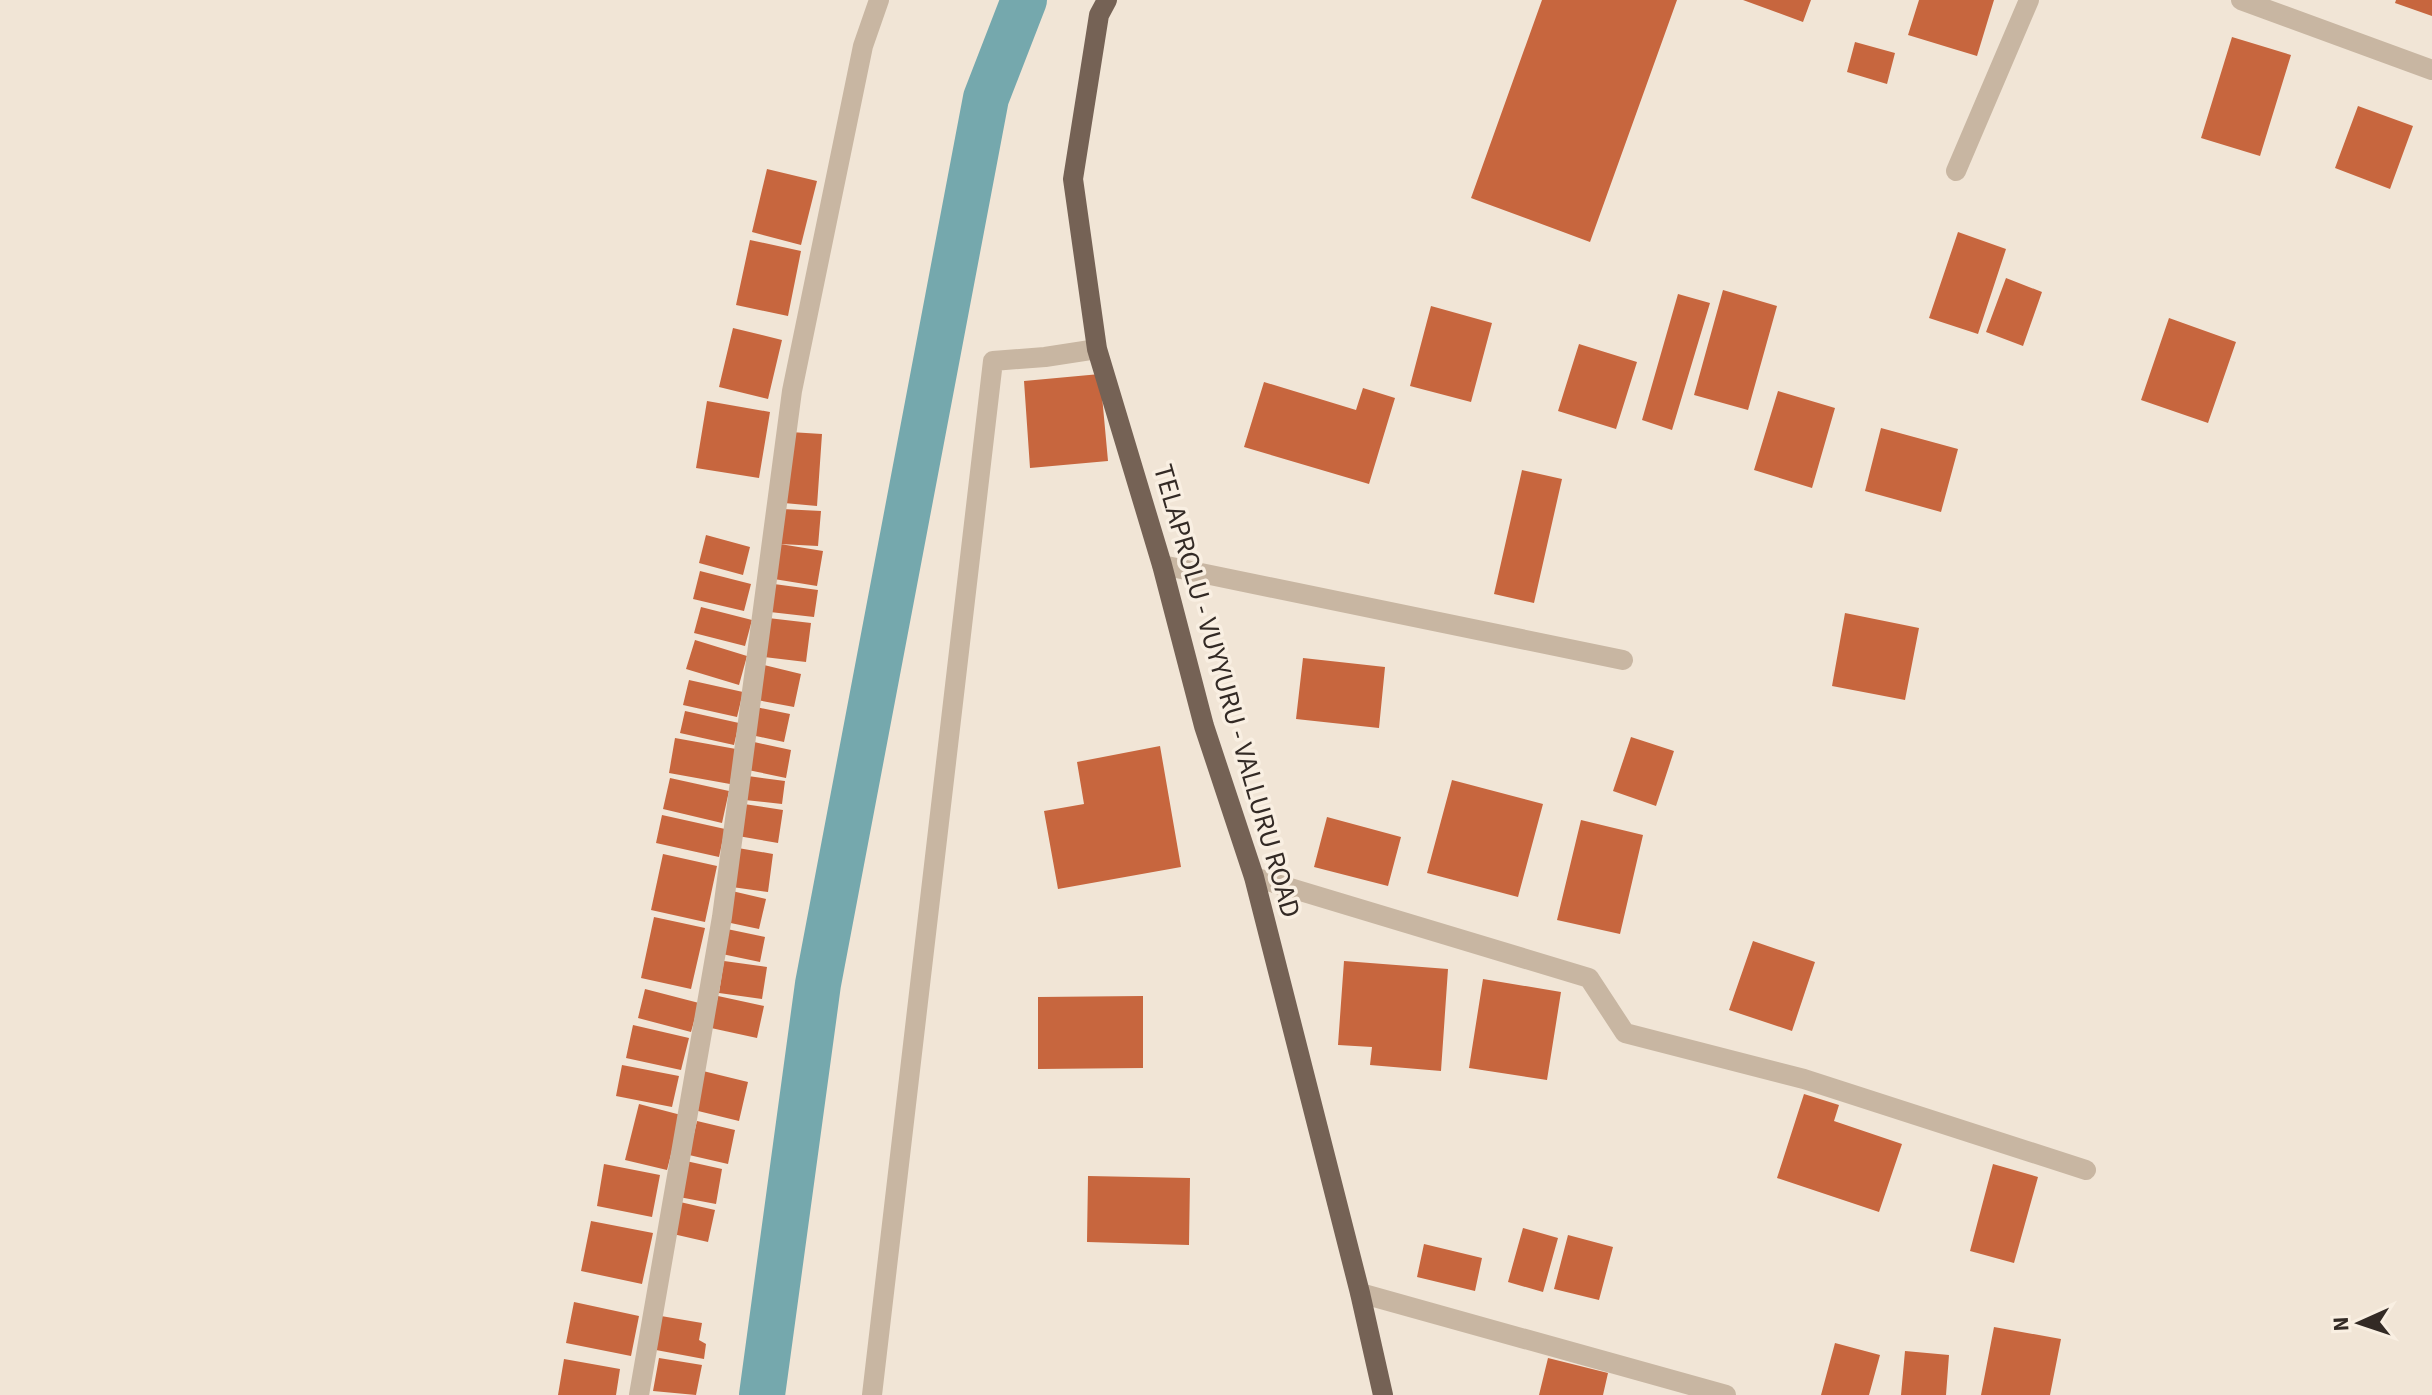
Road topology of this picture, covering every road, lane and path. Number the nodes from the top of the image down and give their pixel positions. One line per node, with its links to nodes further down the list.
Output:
1 (879, 0): 13 (street)
2 (1107, 0): 7 (main road, TELAPROLU - VUYYURU - VALLURU ROAD)
3 (2029, 0): 6 (street)
4 (2241, 0): 5 (street)
5 (2432, 70)
6 (1956, 171)
7 (1097, 349): 8 (main road, TELAPROLU - VUYYURU - VALLURU ROAD); 14 (street)
8 (1162, 565): 9 (street); 10 (main road, TELAPROLU - VUYYURU - VALLURU ROAD)
9 (1623, 660)
10 (1254, 877): 11 (street); 12 (main road, TELAPROLU - VUYYURU - VALLURU ROAD)
11 (2086, 1170)
12 (1360, 1293): 15 (main road, TELAPROLU - VUYYURU - VALLURU ROAD); 16 (street)
13 (639, 1395)
14 (872, 1395)
15 (1383, 1395)
16 (1726, 1395)

